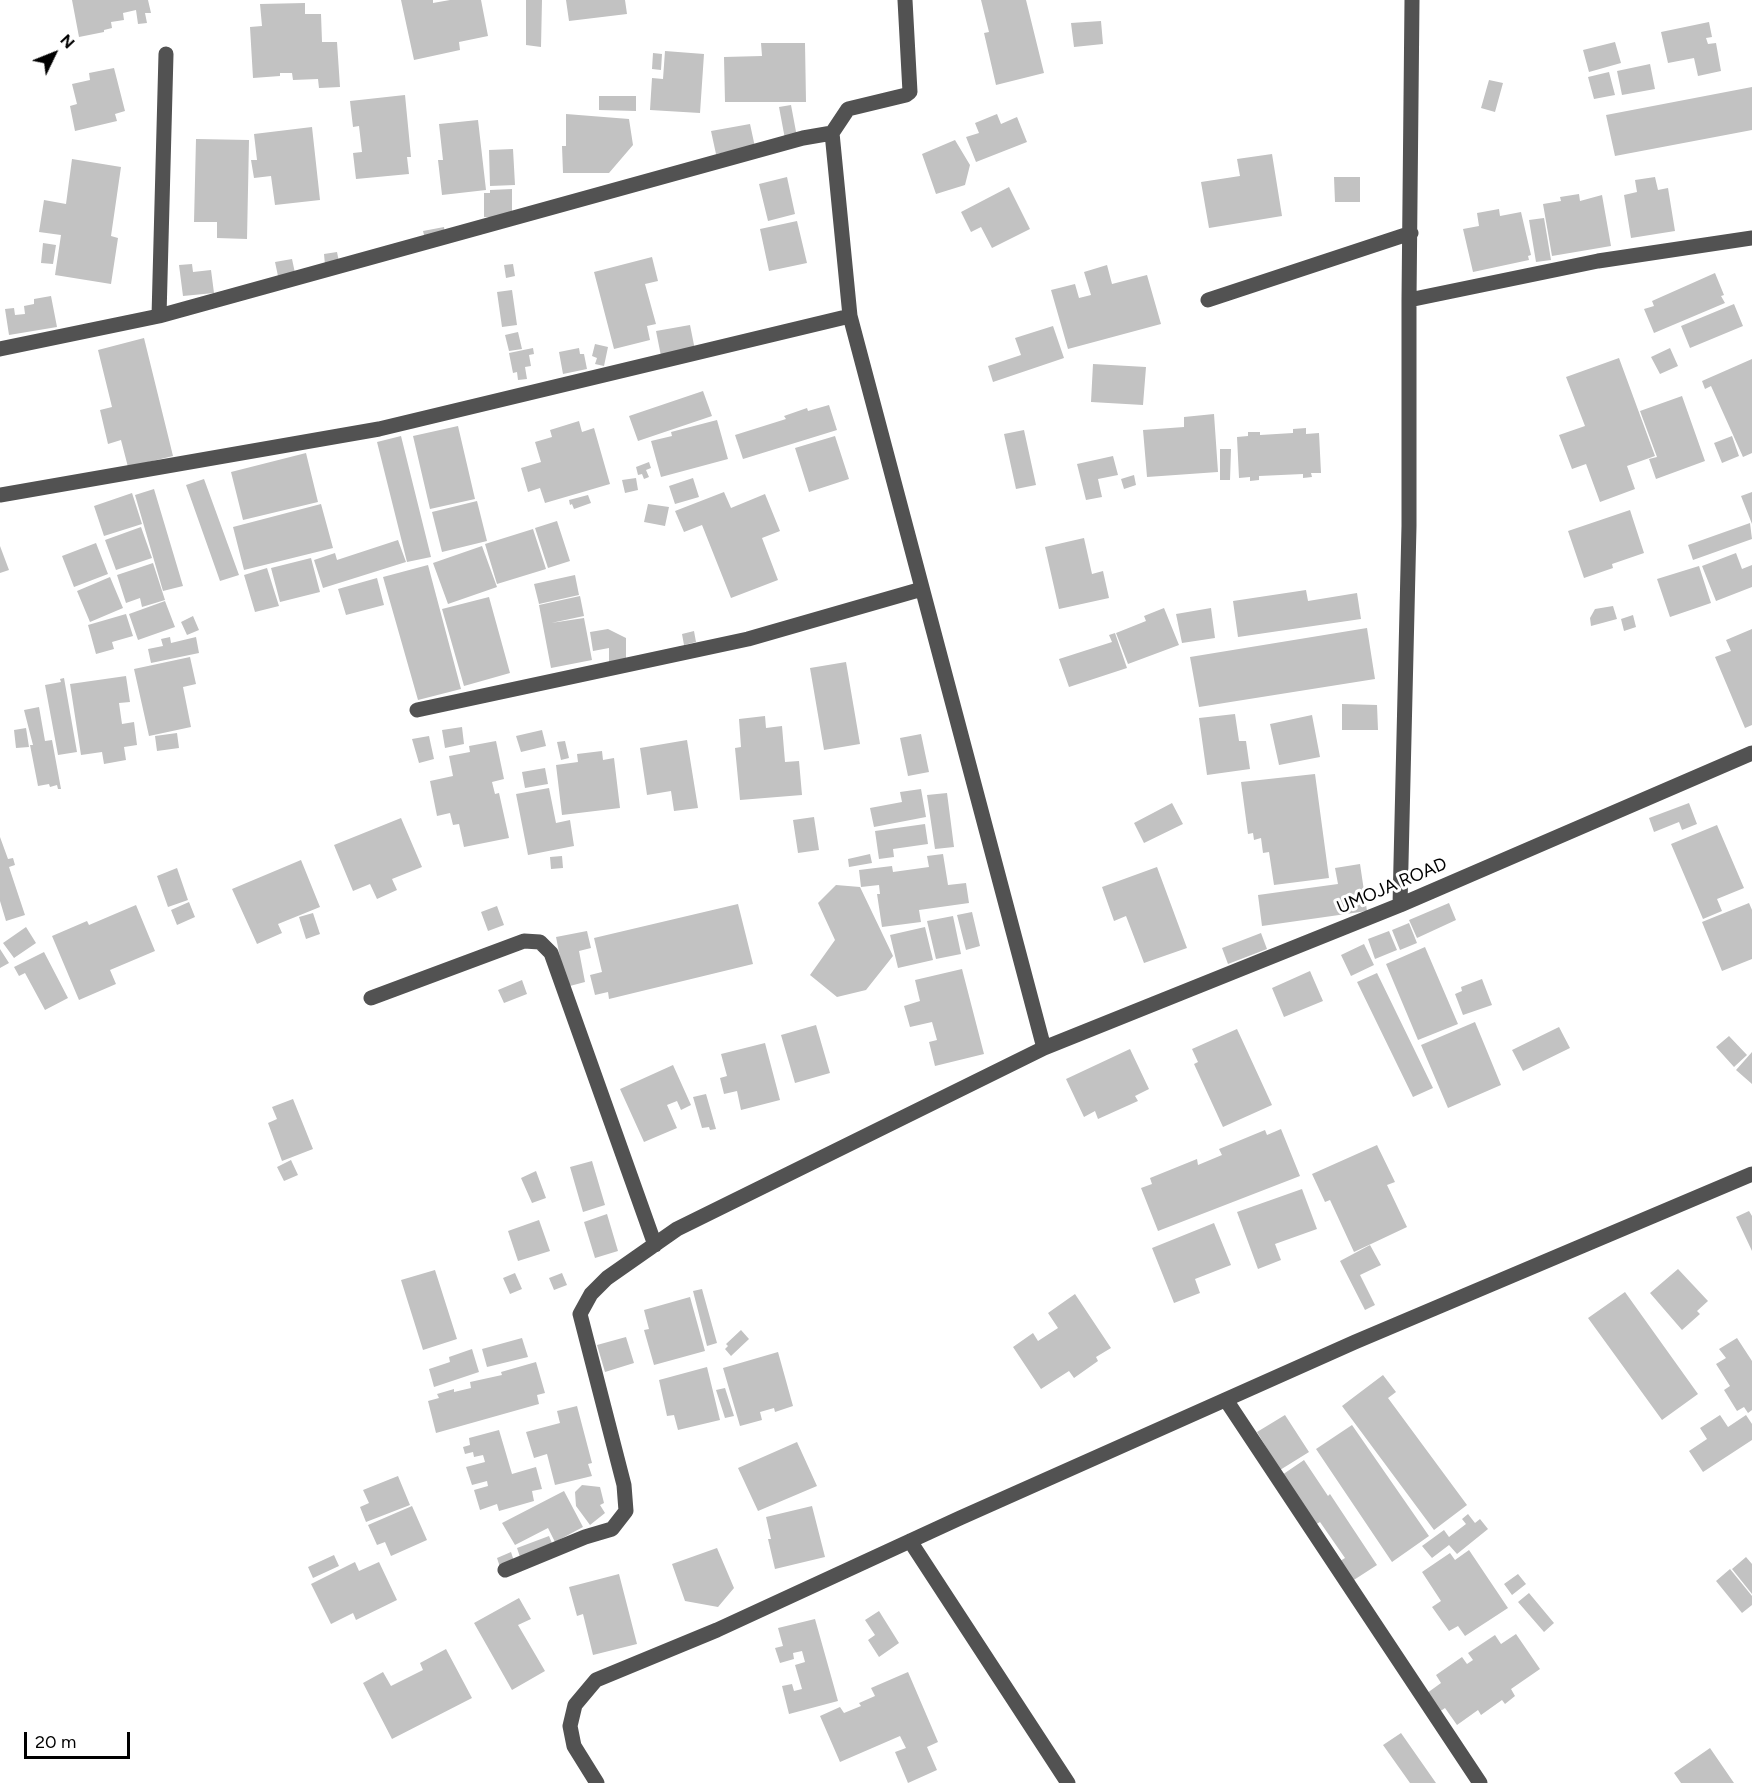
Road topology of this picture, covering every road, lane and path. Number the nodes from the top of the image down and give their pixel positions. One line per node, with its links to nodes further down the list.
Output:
1 (904, 0): 4 (street)
2 (1413, 0): 5 (street)
3 (166, 54): 9 (street)
4 (832, 133): 9 (street); 10 (street)
5 (1411, 233): 7 (street); 8 (street)
6 (1752, 238): 8 (street)
7 (1208, 300)
8 (1409, 300): 16 (street)
9 (159, 316): 11 (street)
10 (850, 316): 12 (street); 13 (street)
11 (0, 349)
12 (0, 495)
13 (922, 589): 14 (street); 18 (street)
14 (417, 710)
15 (1752, 753): 16 (street, UMOJA ROAD)
16 (1400, 905): 18 (street, UMOJA ROAD)
17 (371, 998): 20 (street)
18 (1044, 1048): 20 (street, UMOJA ROAD)
19 (1752, 1174): 21 (street)
20 (655, 1245): 23 (street, UMOJA ROAD)
21 (1226, 1400): 22 (street); 26 (street)
22 (910, 1541): 24 (street); 25 (street)
23 (505, 1570)
24 (597, 1783)
25 (1068, 1783)
26 (1480, 1783)

